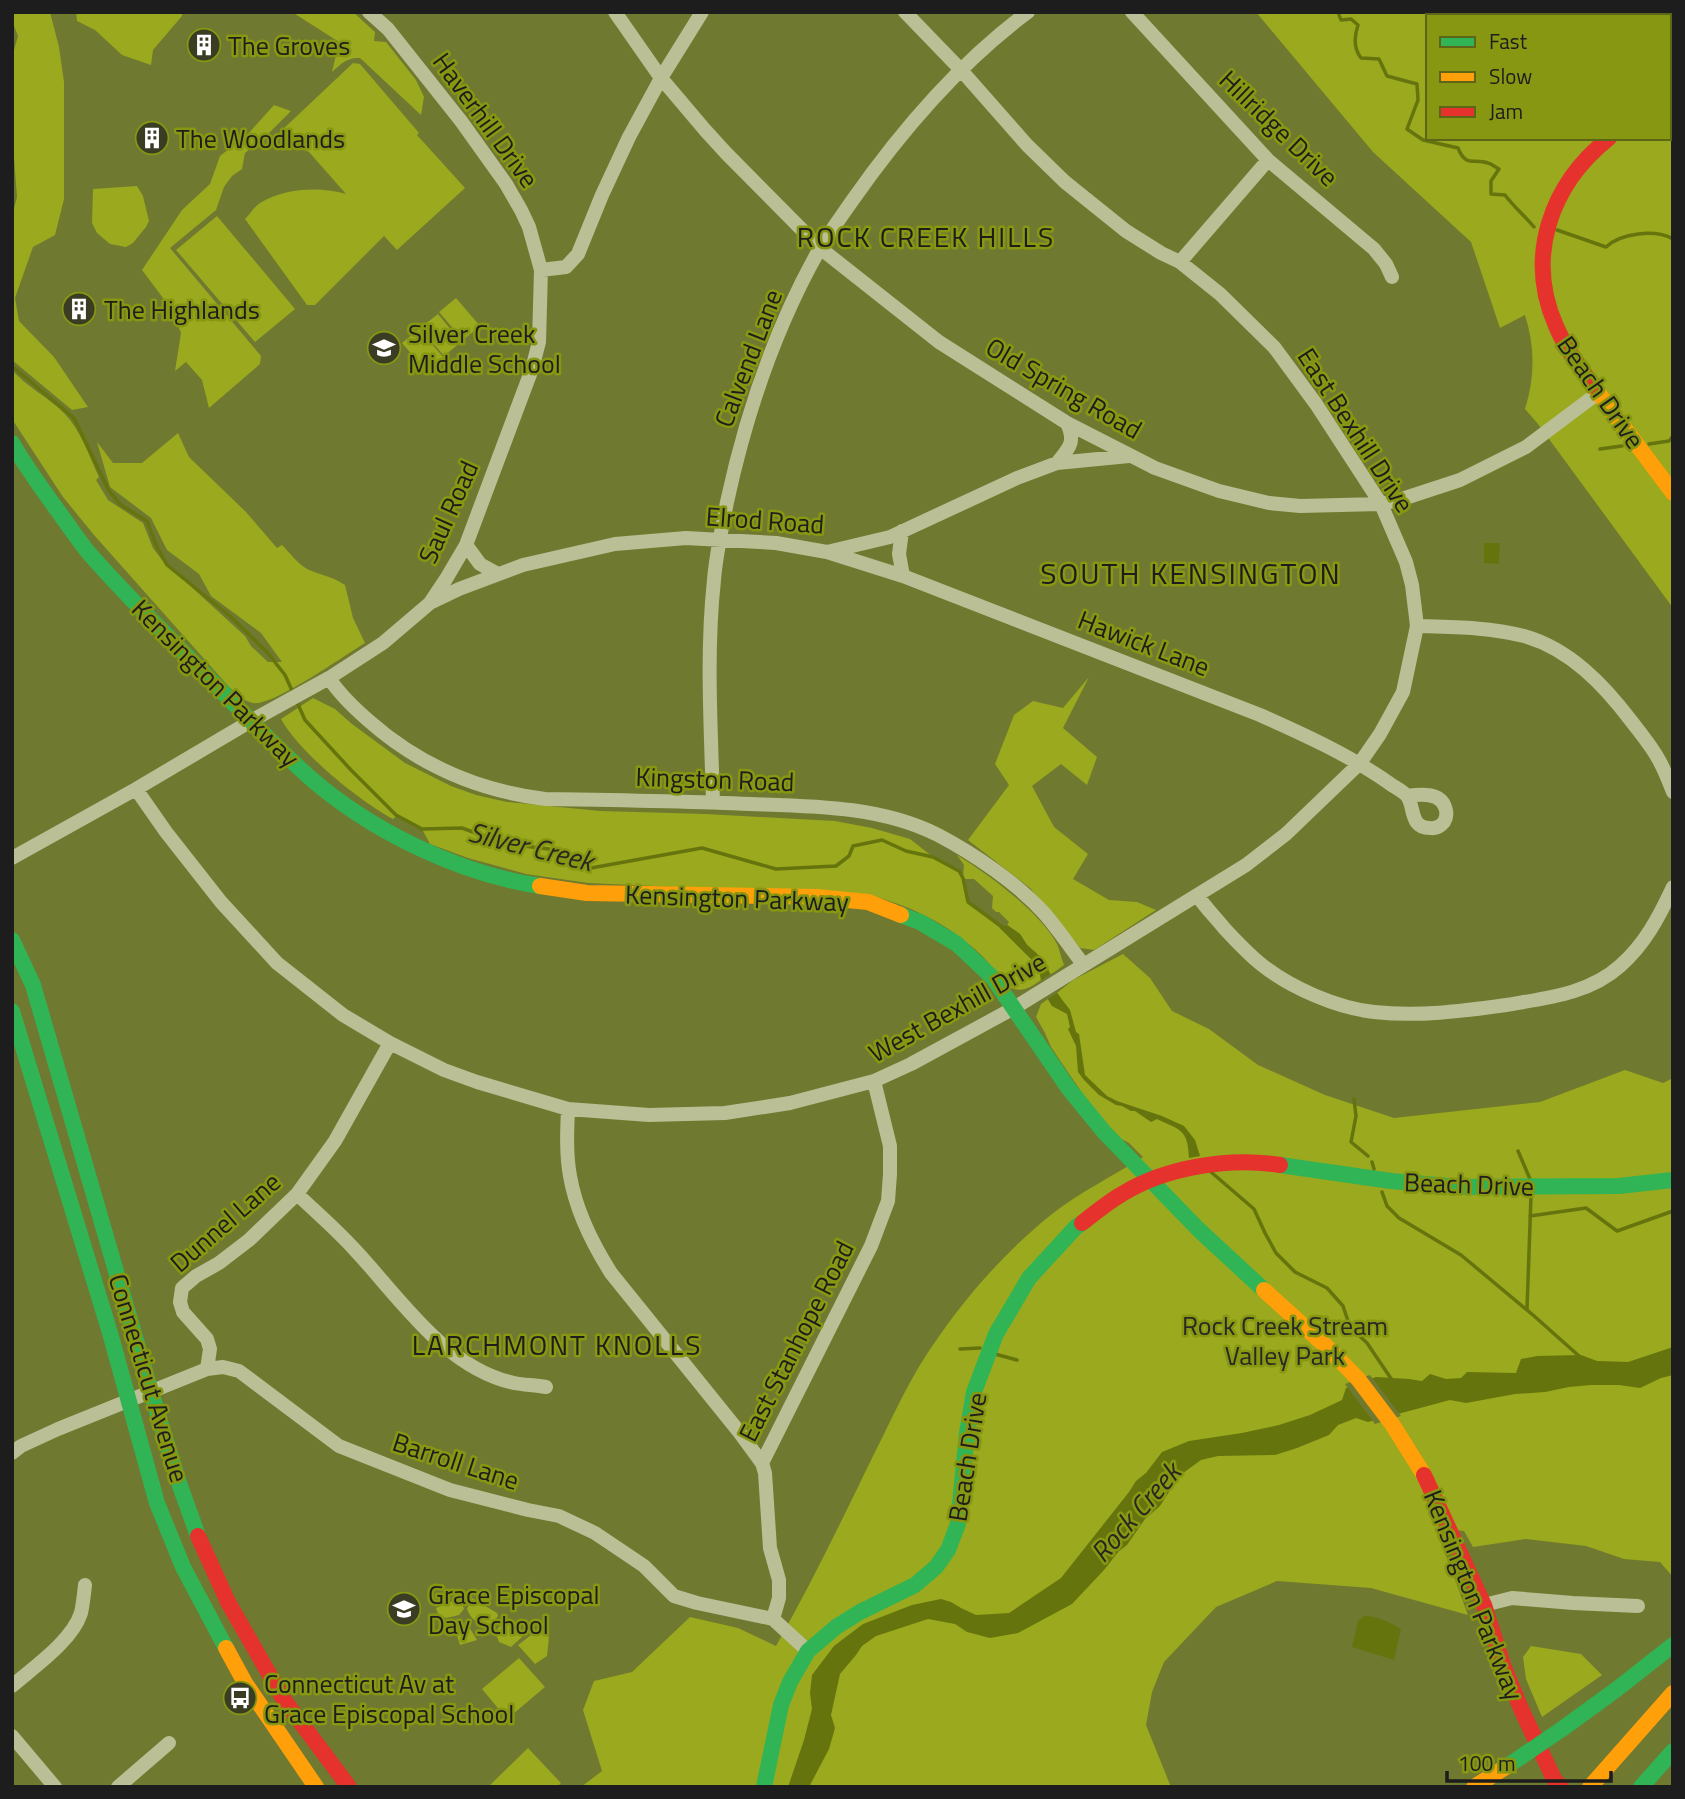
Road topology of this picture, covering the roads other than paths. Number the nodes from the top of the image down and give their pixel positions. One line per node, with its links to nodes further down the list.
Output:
1 (369, 12): 13 (street, Haverhill Drive)
2 (615, 12): 8 (street, Old Spring Road)
3 (702, 12): 8 (street)
4 (905, 12): 7 (street, East Bexhill Drive)
5 (1027, 12): 7 (street, Calvend Lane)
6 (1132, 12): 10 (street, Hillridge Drive)
7 (961, 70): 11 (street, Calvend Lane); 12 (street, East Bexhill Drive)
8 (661, 78): 11 (street, Old Spring Road); 13 (street)
9 (1607, 140): 15 (main road, Beach Drive)
10 (1268, 160): 12 (street); 14 (street, Hillridge Drive)
11 (820, 248): 16 (street, Old Spring Road); 23 (street, Calvend Lane)
12 (1180, 262): 21 (street, East Bexhill Drive)
13 (541, 270): 24 (street, Saul Road)
14 (1392, 277)
15 (1598, 393): 20 (main road, Beach Drive); 21 (street, Old Spring Road)
16 (1068, 424): 18 (street, Old Spring Road); 19 (street)
17 (12, 443): 31 (main road, Kensington Parkway)
18 (1130, 456): 19 (street, Elrod Road); 21 (street, Old Spring Road)
19 (1057, 463): 22 (street, Elrod Road)
20 (1673, 493)
21 (1381, 504): 29 (street, East Bexhill Drive)
22 (902, 531): 25 (street, Elrod Road); 27 (street)
23 (720, 540): 25 (street, Elrod Road); 26 (street, Elrod Road); 36 (street, Calvend Lane)
24 (466, 545): 26 (street); 28 (street, Saul Road)
25 (827, 552): 27 (street, Hawick Lane)
26 (498, 574): 28 (street, Elrod Road)
27 (903, 576): 32 (street, Hawick Lane)
28 (430, 603): 30 (street, Saul Road)
29 (1417, 626): 32 (street, East Bexhill Drive); 34 (street)
30 (329, 678): 31 (street, Saul Road); 36 (street, Kingston Road)
31 (251, 721): 33 (street, Saul Road); 42 (main road, Kensington Parkway)
32 (1360, 763): 35 (street, Hawick Lane); 39 (street, East Bexhill Drive)
33 (136, 789): 37 (street, Saul Road); 44 (street, West Bexhill Drive)
34 (1673, 792)
35 (1407, 796)
36 (713, 802): 41 (street, Kingston Road)
37 (12, 858)
38 (1673, 887): 39 (street)
39 (1197, 895): 41 (street, East Bexhill Drive)
40 (12, 940): 52 (main road, Connecticut Avenue)
41 (1083, 964): 42 (street, West Bexhill Drive)
42 (1014, 1008): 45 (street, West Bexhill Drive); 47 (main road, Kensington Parkway)
43 (12, 1011): 53 (main road, Connecticut Avenue)
44 (390, 1043): 46 (street, West Bexhill Drive); 49 (street, Dunnel Lane)
45 (874, 1081): 46 (street, West Bexhill Drive); 55 (street, East Stanhope Road)
46 (568, 1109): 55 (street)
47 (1149, 1180): 48 (main road, Beach Drive); 57 (main road, Kensington Parkway); 61 (main road, Beach Drive)
48 (1673, 1180)
49 (297, 1194): 50 (street, Dunnel Lane); 51 (street)
50 (207, 1369): 52 (street, Barroll Lane); 59 (street, Barroll Lane)
51 (546, 1387)
52 (151, 1392): 53 (street, Barroll Lane); 63 (main road, Connecticut Avenue)
53 (129, 1401): 54 (street); 65 (main road, Connecticut Avenue)
54 (12, 1453)
55 (762, 1463): 59 (street, East Stanhope Road)
56 (85, 1585): 62 (street)
57 (1483, 1605): 58 (street); 76 (main road, Kensington Parkway)
58 (1638, 1606)
59 (773, 1619): 61 (street)
60 (1673, 1644): 75 (main road, bridge)
61 (808, 1651): 74 (main road, Beach Drive)
62 (12, 1686)
63 (278, 1689): 65 (main road); 73 (main road, Connecticut Avenue)
64 (1673, 1693): 69 (main road)
65 (257, 1702): 72 (main road, Connecticut Avenue)
66 (12, 1736): 70 (street)
67 (169, 1743): 71 (street)
68 (1673, 1751): 77 (main road)
69 (1592, 1784)
70 (55, 1787)
71 (118, 1787)
72 (316, 1787)
73 (349, 1787)
74 (764, 1787)
75 (1474, 1787)
76 (1561, 1787)
77 (1641, 1787)

